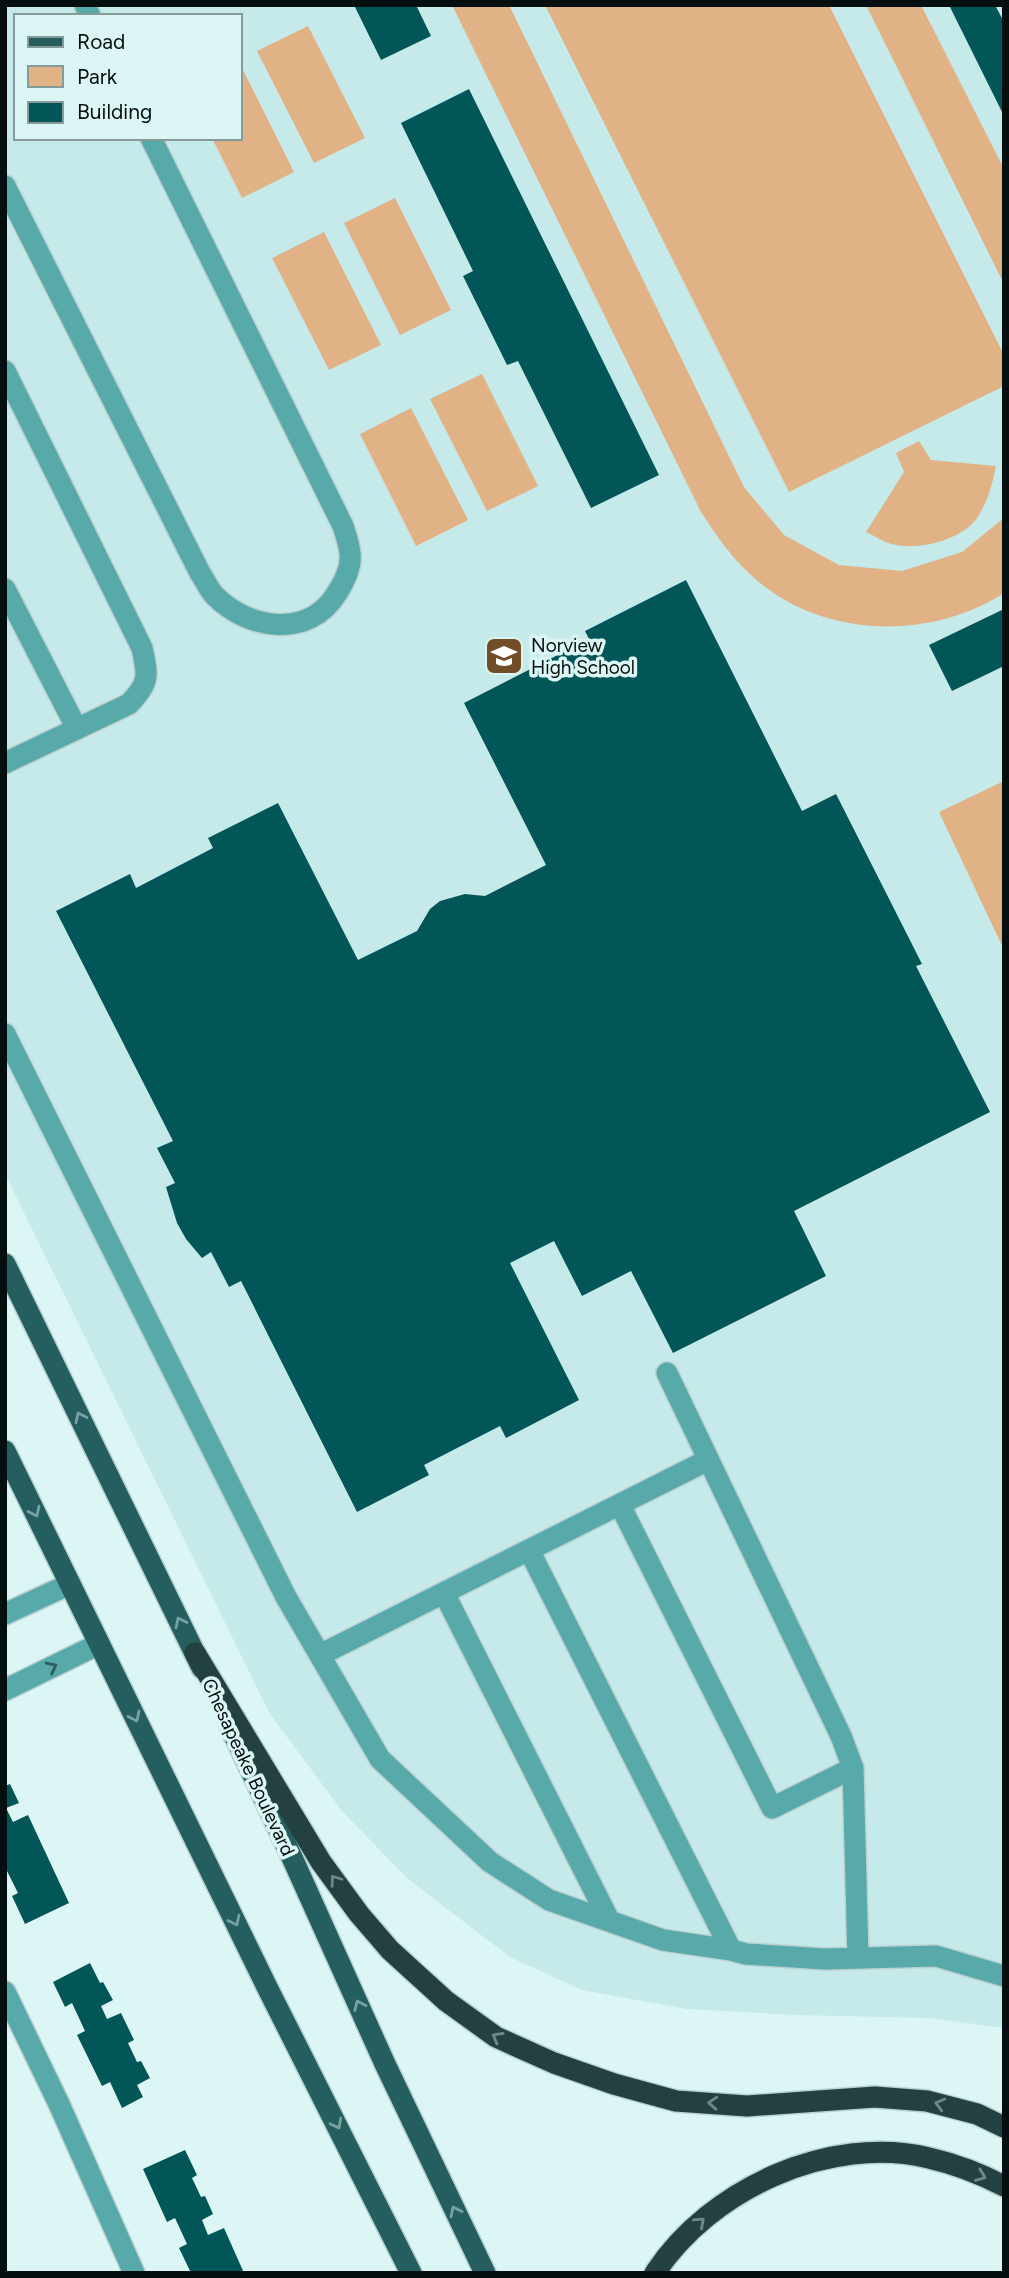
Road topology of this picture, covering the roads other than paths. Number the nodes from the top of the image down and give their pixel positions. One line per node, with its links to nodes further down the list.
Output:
1 (152, 140): 2 (lane)
2 (5, 186)
3 (5, 371): 5 (lane)
4 (5, 589): 5 (lane)
5 (77, 729): 6 (lane)
6 (5, 763)
7 (5, 1034): 19 (lane)
8 (5, 1264): 18 (main road, Chesapeake Boulevard, one-way to 8)
9 (667, 1373): 11 (lane)
10 (5, 1451): 14 (main road, one-way to 14)
11 (708, 1460): 12 (lane); 21 (lane)
12 (620, 1505): 13 (lane); 21 (lane)
13 (529, 1550): 15 (lane); 23 (lane)
14 (70, 1584): 16 (lane); 17 (main road)
15 (444, 1593): 19 (lane); 22 (lane)
16 (5, 1614)
17 (99, 1644): 20 (lane, one-way to 17); 30 (main road, one-way to 30)
18 (195, 1653): 27 (highway, one-way to 18); 31 (main road, Chesapeake Boulevard, one-way to 18)
19 (320, 1655): 22 (lane)
20 (5, 1690)
21 (853, 1768): 24 (lane)
22 (609, 1920): 23 (lane)
23 (731, 1950): 24 (lane)
24 (858, 1958): 25 (lane)
25 (1004, 1976)
26 (5, 1992): 29 (lane)
27 (1004, 2127)
28 (1004, 2186): 32 (highway, one-way to 28)
29 (134, 2273)
30 (411, 2273)
31 (485, 2273)
32 (656, 2273)

